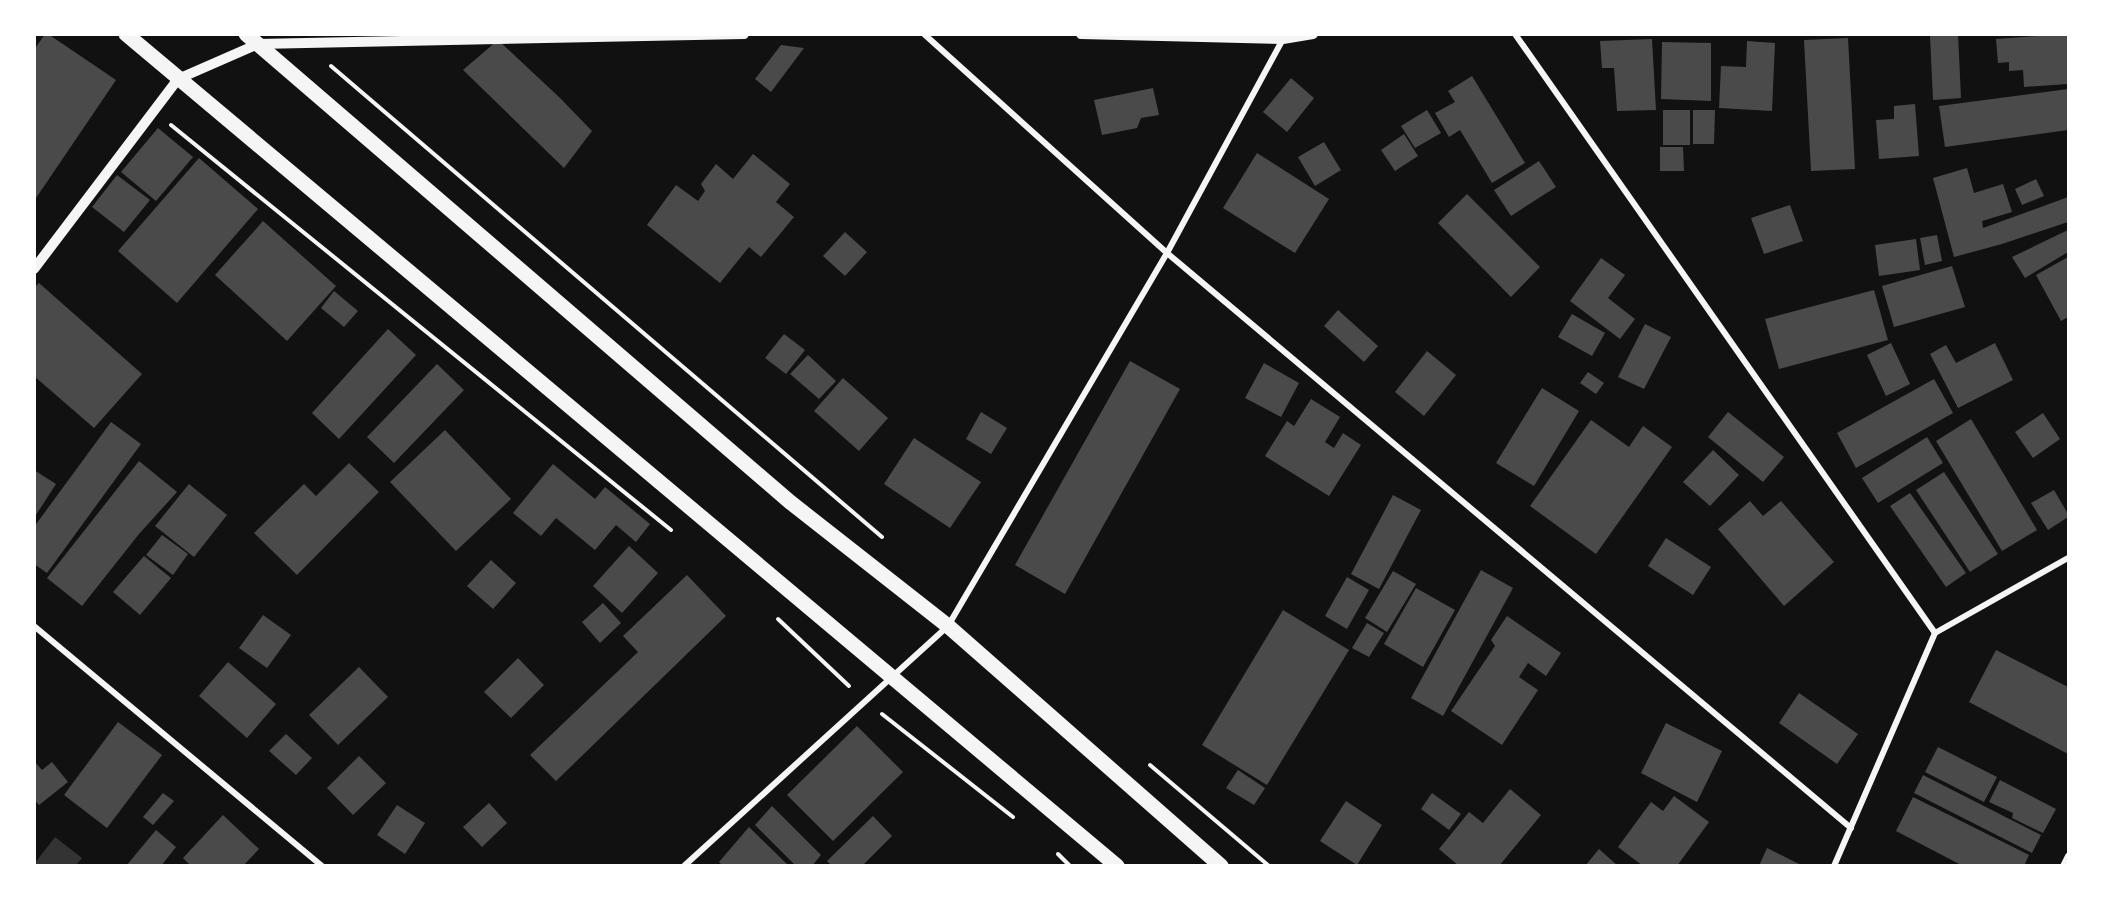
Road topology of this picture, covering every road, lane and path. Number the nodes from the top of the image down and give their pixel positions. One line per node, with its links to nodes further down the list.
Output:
1 (126, 34): 10 (main road)
2 (744, 34): 9 (street)
3 (924, 34): 12 (street)
4 (1081, 34): 8 (street)
5 (1313, 34): 8 (street)
6 (1515, 34): 20 (street)
7 (252, 39): 9 (street); 10 (street); 19 (main road)
8 (1283, 39): 12 (street)
9 (305, 43): 15 (path)
10 (178, 79): 11 (street); 21 (main road)
11 (154, 112): 13 (street); 14 (path)
12 (1167, 253): 19 (street); 25 (street)
13 (34, 269)
14 (680, 537)
15 (888, 542)
16 (2068, 558): 20 (street)
17 (771, 613): 22 (path)
18 (34, 626): 28 (street)
19 (948, 626): 21 (street); 32 (main road)
20 (1935, 633): 25 (street)
21 (892, 678): 22 (street); 31 (main road)
22 (866, 701): 24 (path); 29 (street)
23 (1142, 758): 33 (path)
24 (1014, 818)
25 (1851, 828): 34 (street)
26 (1056, 852): 30 (path)
27 (2068, 856): 35 (street)
28 (322, 866)
29 (684, 866)
30 (1071, 866)
31 (1117, 866)
32 (1221, 866)
33 (1269, 866)
34 (1834, 866)
35 (2063, 866)

